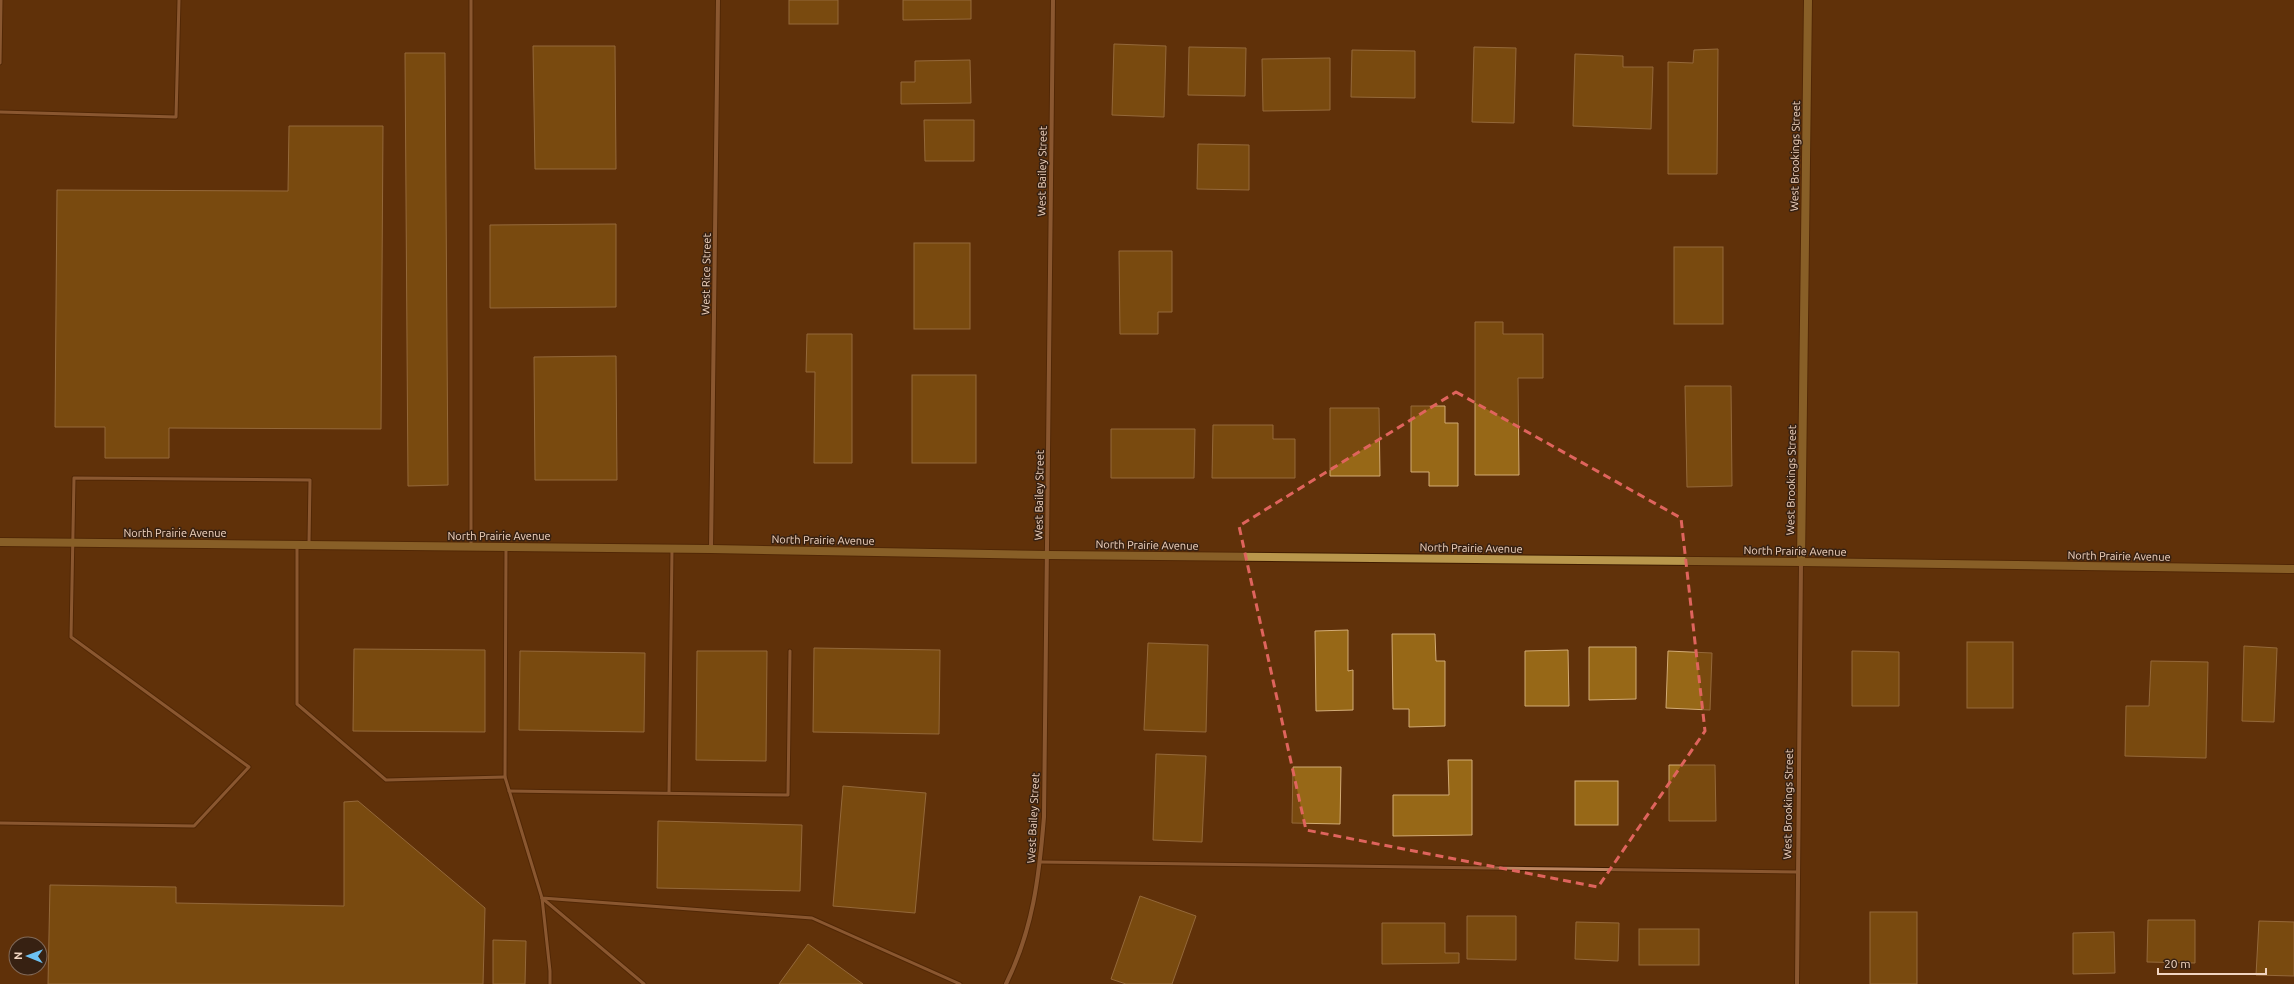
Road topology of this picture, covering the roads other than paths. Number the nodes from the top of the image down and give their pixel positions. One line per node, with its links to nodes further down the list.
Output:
1 (1, 0): 7 (lane)
2 (179, 0): 8 (lane)
3 (471, 0): 13 (lane)
4 (718, 0): 16 (street, West Rice Street)
5 (1053, 0): 17 (street, West Bailey Street)
6 (1808, 0): 18 (street, West Brookings Street)
7 (0, 63)
8 (0, 112)
9 (0, 542): 10 (street, North Prairie Avenue)
10 (74, 543): 11 (street, North Prairie Avenue); 12 (lane); 24 (lane)
11 (296, 545): 12 (street, North Prairie Avenue); 21 (lane)
12 (309, 545): 13 (street, North Prairie Avenue)
13 (471, 547): 14 (street, North Prairie Avenue)
14 (506, 547): 15 (street, North Prairie Avenue); 21 (lane)
15 (672, 548): 16 (street, North Prairie Avenue); 23 (lane)
16 (712, 549): 17 (street, North Prairie Avenue)
17 (1048, 555): 18 (street, North Prairie Avenue); 25 (street, West Bailey Street)
18 (1801, 562): 19 (street, North Prairie Avenue); 26 (street, West Brookings Street)
19 (2294, 569)
20 (790, 651): 23 (lane)
21 (505, 777): 22 (lane)
22 (509, 791): 23 (lane); 27 (lane)
23 (669, 793)
24 (0, 823)
25 (1040, 862): 26 (lane); 31 (street, West Bailey Street)
26 (1798, 872): 32 (street, West Brookings Street)
27 (542, 898): 28 (lane); 29 (lane); 30 (lane)
28 (550, 984)
29 (644, 984)
30 (960, 984)
31 (1006, 984)
32 (1797, 984)

